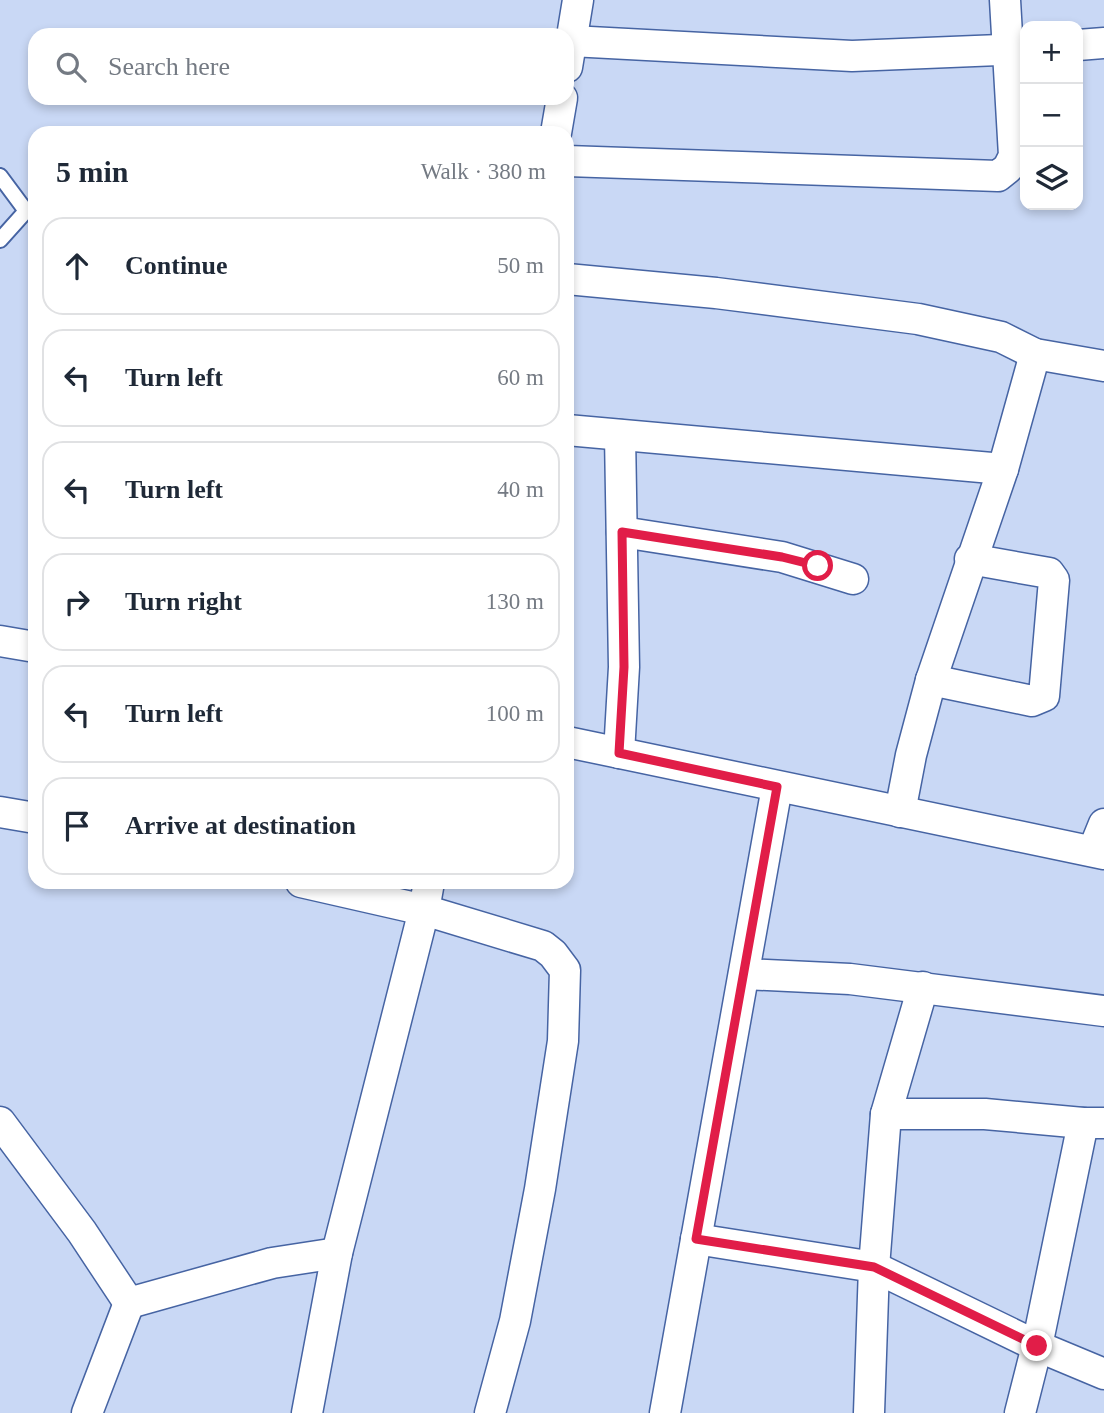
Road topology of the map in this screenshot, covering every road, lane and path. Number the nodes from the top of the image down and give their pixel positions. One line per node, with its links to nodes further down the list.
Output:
1 (578, 0): 3 (street)
2 (1005, 0): 6 (street)
3 (573, 28)
4 (1104, 43): 5 (street)
5 (1083, 45)
6 (1017, 50): 7 (street); 10 (street)
7 (574, 54)
8 (561, 105): 9 (street)
9 (557, 126)
10 (574, 161)
11 (0, 176): 12 (lane)
12 (0, 240)
13 (574, 280): 14 (street)
14 (1035, 354): 15 (street); 18 (street)
15 (1104, 366)
16 (574, 431): 17 (street)
17 (620, 435): 18 (street); 19 (street)
18 (1003, 469): 20 (street)
19 (622, 532): 21 (street); 26 (street)
20 (970, 559): 24 (street); 24 (street)
21 (852, 579)
22 (0, 641): 23 (street)
23 (28, 646)
24 (931, 680): 29 (street)
25 (574, 743): 26 (street)
26 (619, 753): 27 (street)
27 (777, 787): 29 (street); 34 (street)
28 (0, 812): 30 (street)
29 (900, 812): 31 (street)
30 (28, 817)
31 (1100, 843)
32 (364, 889): 33 (street)
33 (427, 896): 41 (street); 48 (street)
34 (744, 974): 35 (street); 40 (street)
35 (923, 987): 36 (street); 37 (street)
36 (1104, 1011)
37 (886, 1114): 39 (street); 42 (street)
38 (0, 1122): 43 (street)
39 (1093, 1123): 44 (street)
40 (696, 1239): 42 (street); 49 (street)
41 (337, 1253): 43 (street); 47 (street)
42 (874, 1267): 44 (street); 50 (street)
43 (129, 1303): 46 (street)
44 (1037, 1346): 45 (street); 51 (street)
45 (1104, 1374)
46 (87, 1413)
47 (307, 1413)
48 (490, 1413)
49 (665, 1413)
50 (869, 1413)
51 (1020, 1413)

